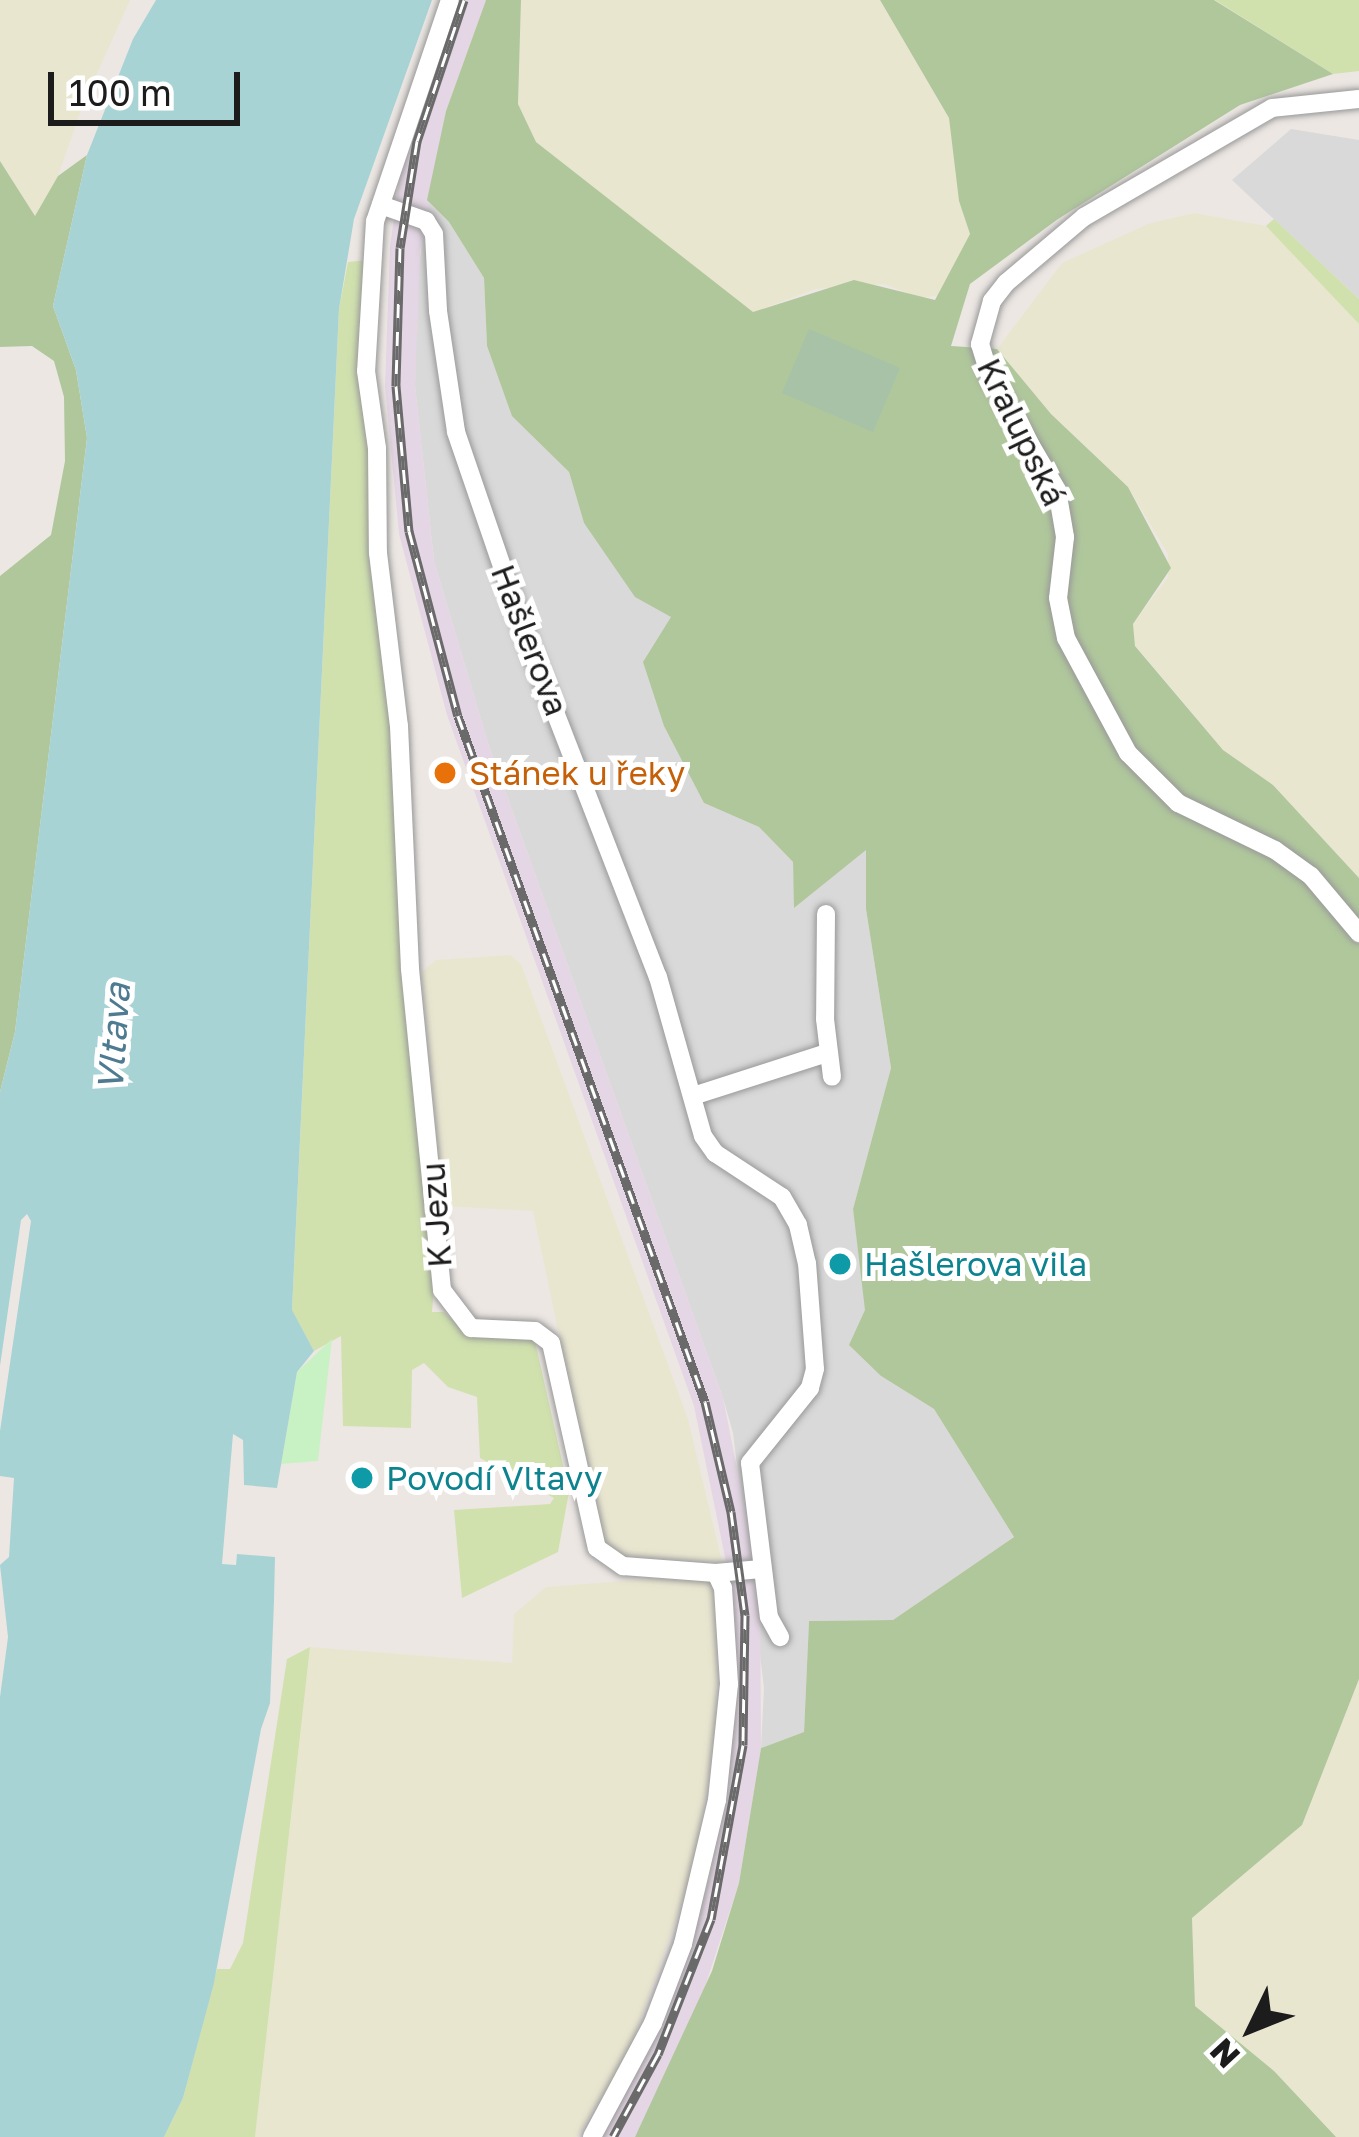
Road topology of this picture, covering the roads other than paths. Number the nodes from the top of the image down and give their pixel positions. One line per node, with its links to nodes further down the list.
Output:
1 (450, 0): 3 (street)
2 (1359, 99): 5 (street, Kralupská)
3 (381, 205): 8 (street, Hašlerova); 10 (street, K Jezu)
4 (826, 914): 6 (street)
5 (1359, 933)
6 (827, 1054): 7 (street); 8 (street)
7 (832, 1077)
8 (693, 1096): 9 (street, Hašlerova)
9 (761, 1569): 10 (street); 11 (street, Hašlerova)
10 (716, 1573): 12 (street)
11 (780, 1637)
12 (592, 2137)

